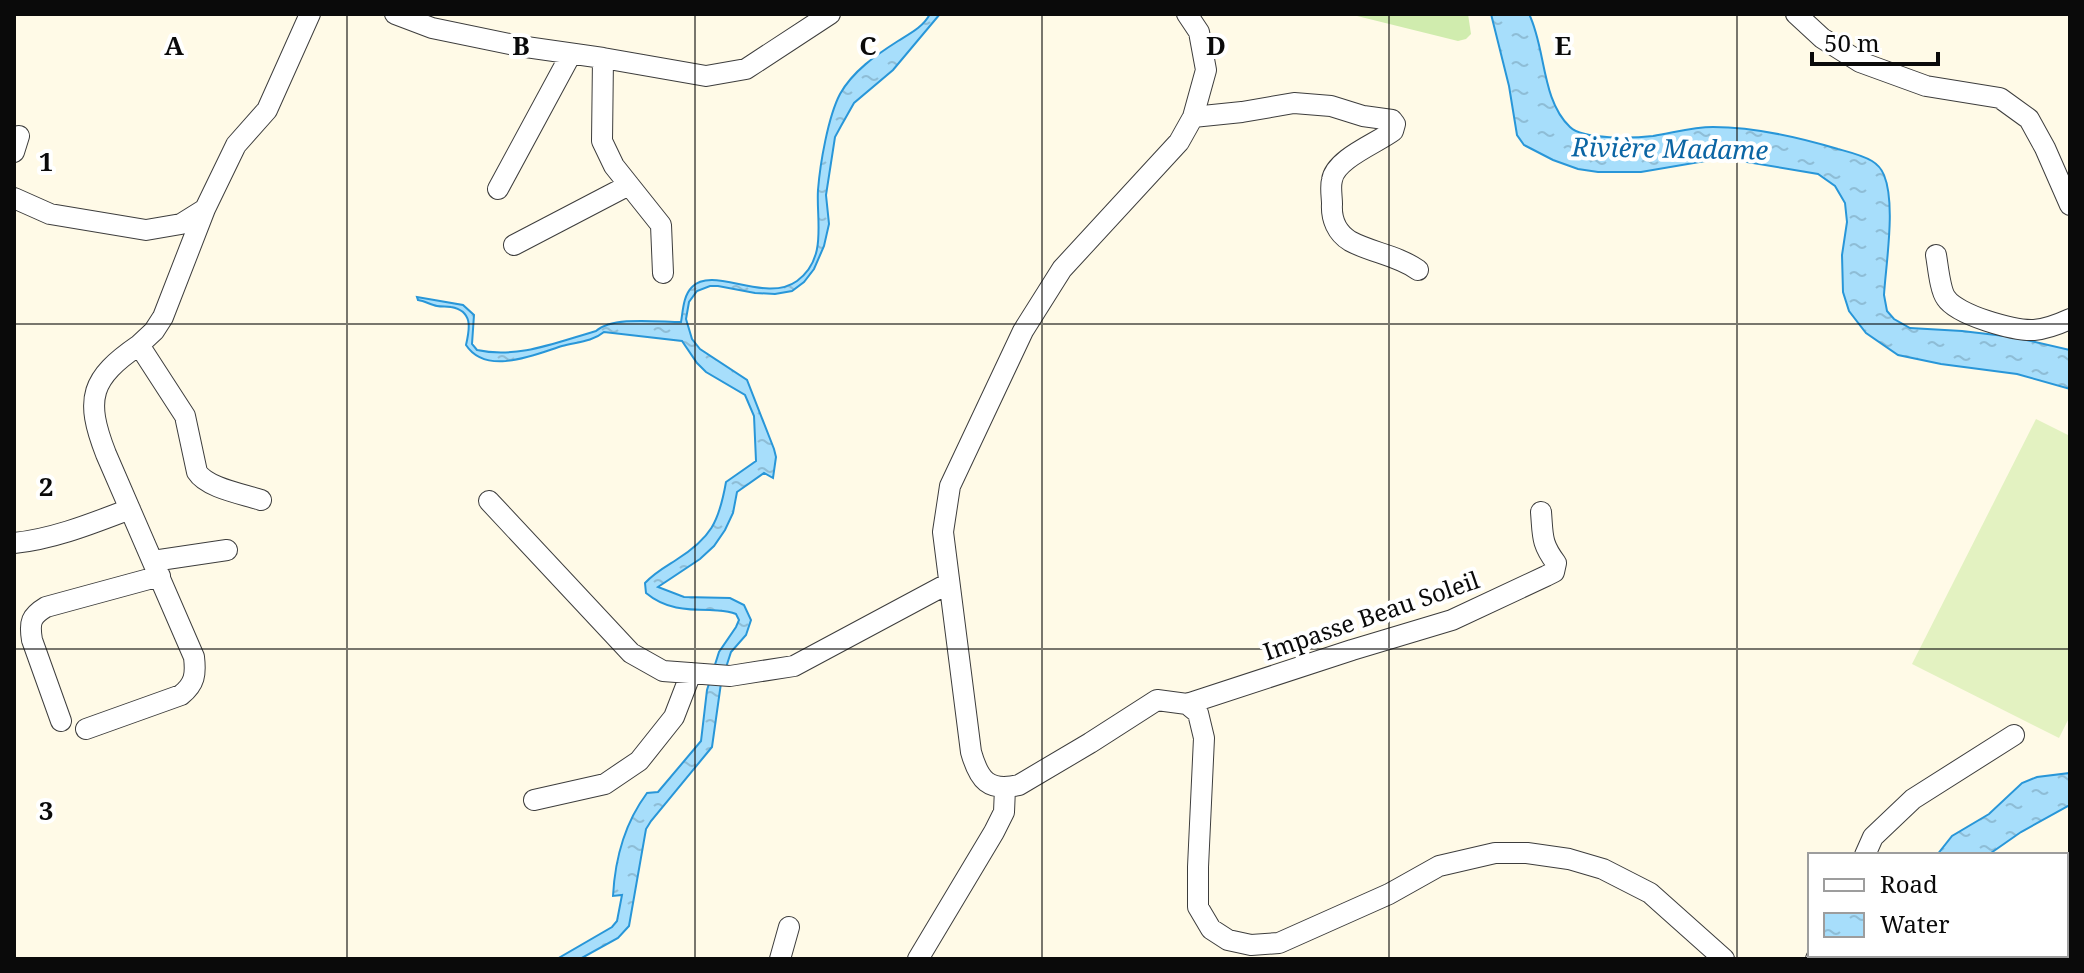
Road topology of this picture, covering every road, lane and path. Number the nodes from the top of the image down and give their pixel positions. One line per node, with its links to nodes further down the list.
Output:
1 (310, 14): 13 (street)
2 (395, 14): 6 (street)
3 (830, 14): 7 (street)
4 (1187, 14): 8 (street)
5 (1796, 14): 12 (street)
6 (571, 54): 7 (street); 10 (street)
7 (603, 58): 9 (street)
8 (1193, 117): 16 (street); 27 (street)
9 (629, 185): 14 (street); 17 (street)
10 (498, 189)
11 (14, 198): 13 (street)
12 (2070, 205)
13 (205, 209): 19 (street)
14 (514, 245)
15 (1936, 255): 18 (street)
16 (1418, 270)
17 (663, 273)
18 (2070, 319)
19 (139, 345): 20 (street); 22 (street)
20 (261, 500)
21 (489, 501): 28 (street)
22 (130, 509): 24 (street); 26 (street)
23 (1541, 512): 29 (street, Impasse Beau Soleil)
24 (14, 543)
25 (227, 550): 26 (street)
26 (156, 568): 30 (street); 31 (street)
27 (949, 583): 28 (street); 33 (street)
28 (691, 673): 34 (street)
29 (1187, 704): 33 (street); 39 (street)
30 (61, 721)
31 (86, 729)
32 (2014, 735): 35 (street)
33 (1005, 788): 38 (street)
34 (534, 800)
35 (1866, 853)
36 (789, 927): 37 (street)
37 (780, 959)
38 (918, 959)
39 (1724, 959)

